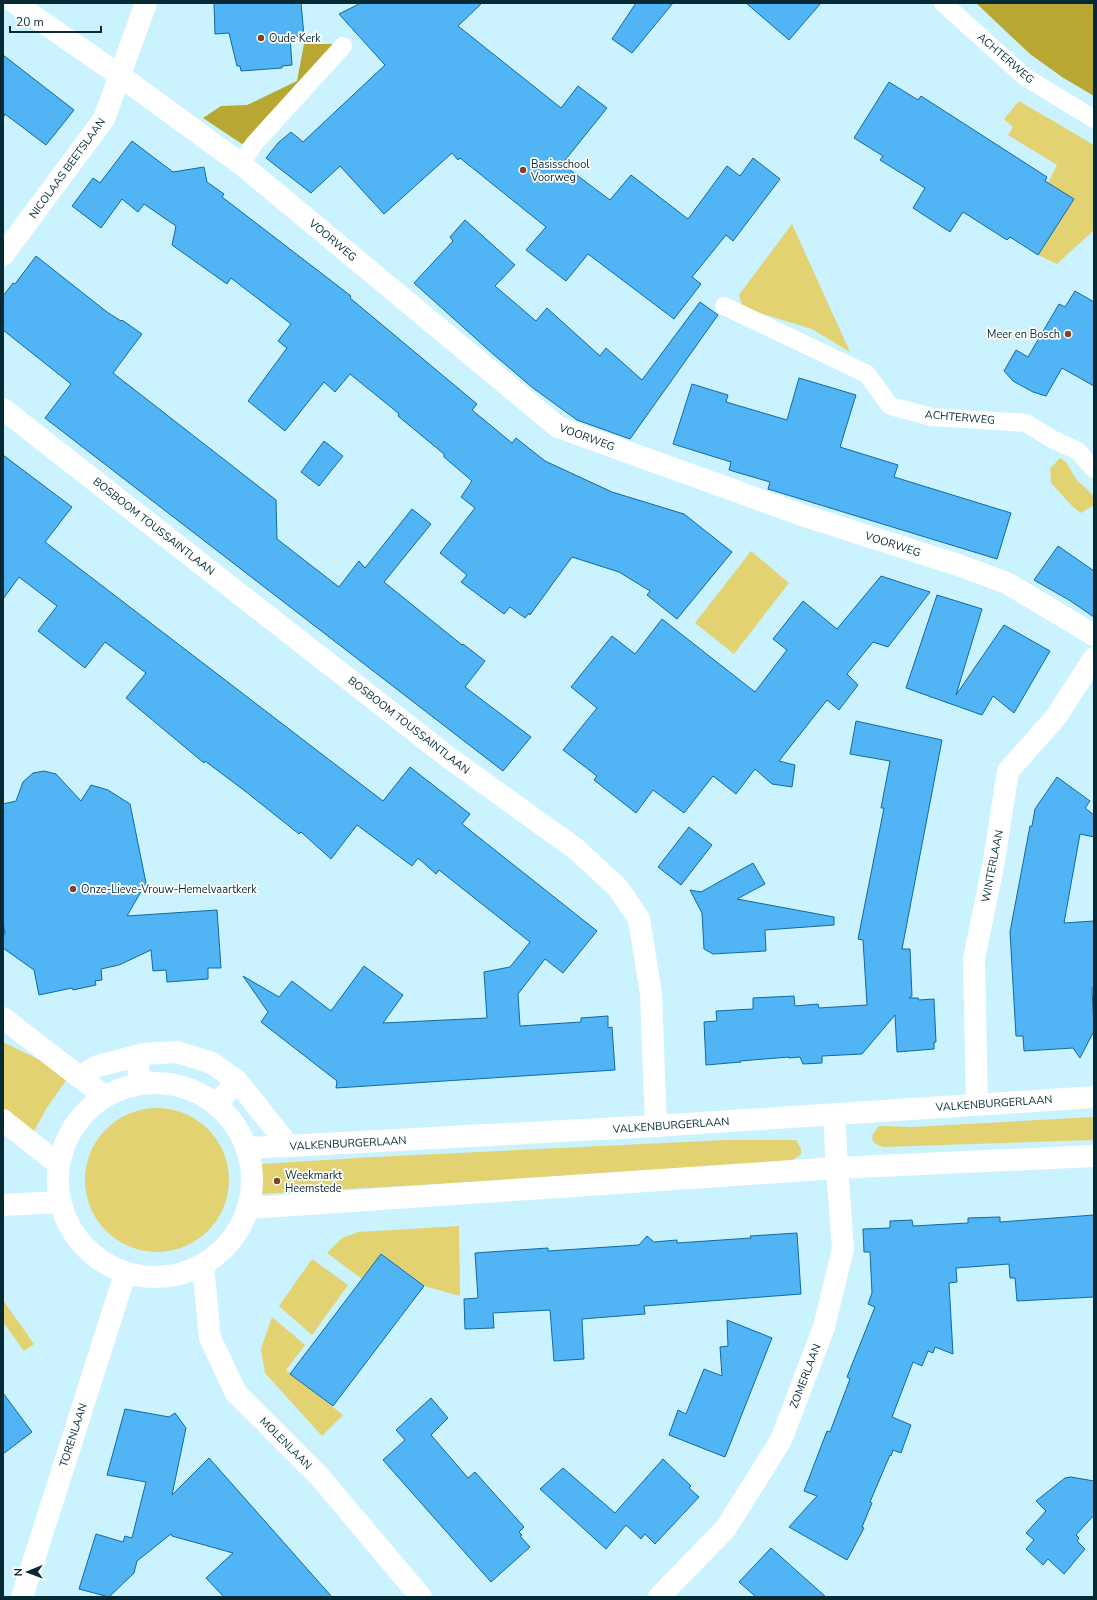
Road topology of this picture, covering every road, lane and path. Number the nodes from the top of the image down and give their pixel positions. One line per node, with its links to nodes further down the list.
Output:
1 (15, 3): 5 (street, VOORWEG)
2 (146, 3): 5 (street, NICOLAAS BEETSLAAN)
3 (943, 3): 6 (lane, ACHTERWEG)
4 (343, 46): 7 (lane)
5 (120, 75): 7 (street, VOORWEG); 8 (street, NICOLAAS BEETSLAAN)
6 (1094, 120)
7 (242, 164): 12 (street, VOORWEG)
8 (3, 255)
9 (724, 306): 11 (lane, ACHTERWEG)
10 (4, 412): 25 (street, BOSBOOM TOUSSAINTLAAN)
11 (1094, 469)
12 (1094, 635)
13 (1094, 658): 21 (street, WINTERLAAN)
14 (3, 1018): 16 (street)
15 (137, 1056): 16 (street); 17 (street); 18 (street)
16 (79, 1077): 19 (street)
17 (237, 1082): 22 (street); 26 (street)
18 (140, 1084): 19 (street); 22 (street)
19 (104, 1096): 29 (street)
20 (1094, 1097): 21 (street, VALKENBURGERLAAN)
21 (976, 1104): 23 (street, VALKENBURGERLAAN)
22 (216, 1105): 27 (street)
23 (834, 1114): 25 (street, VALKENBURGERLAAN); 30 (street, ZOMERLAAN)
24 (3, 1120): 29 (street)
25 (656, 1126): 26 (street, VALKENBURGERLAAN)
26 (289, 1146): 27 (street, VALKENBURGERLAAN)
27 (248, 1148): 33 (street)
28 (1094, 1156): 30 (street)
29 (58, 1164): 31 (street)
30 (837, 1168): 33 (street); 38 (street, ZOMERLAAN)
31 (59, 1202): 32 (street); 35 (street)
32 (3, 1205)
33 (249, 1208): 34 (street)
34 (203, 1266): 35 (street); 37 (street, MOLENLAAN)
35 (125, 1274): 36 (street, TORENLAAN)
36 (22, 1597)
37 (421, 1597)
38 (659, 1597)

